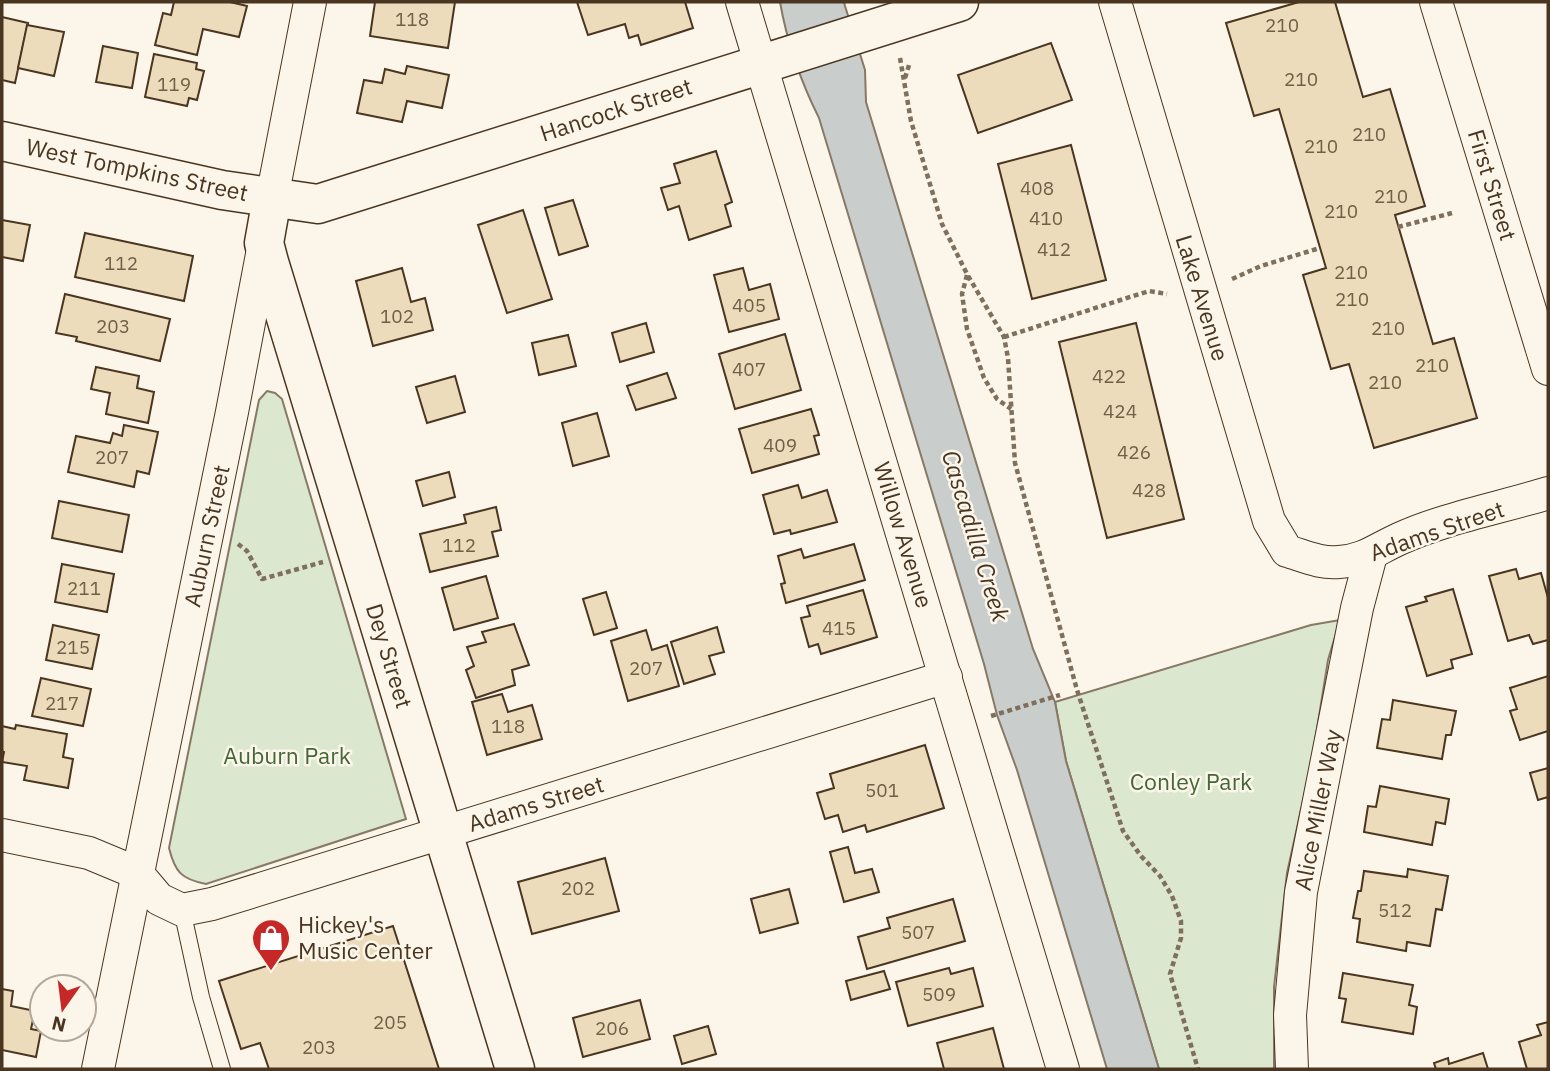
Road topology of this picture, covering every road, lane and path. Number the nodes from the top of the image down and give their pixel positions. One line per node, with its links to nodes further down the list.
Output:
1 (310, 2): 12 (street, Auburn Street)
2 (742, 2): 7 (street, Willow Avenue)
3 (959, 2): 6 (street, Hancock Street)
4 (1115, 2): 26 (street, Lake Avenue)
5 (1436, 2): 21 (street, First Street)
6 (878, 19): 7 (street, Hancock Street)
7 (774, 60): 12 (street, Hancock Street); 28 (street, Willow Avenue)
8 (901, 62): 10 (path)
9 (910, 62): 10 (path)
10 (905, 81): 17 (path)
11 (2, 141): 12 (street, West Tompkins Street)
12 (272, 198): 15 (street, Auburn Street)
13 (1452, 213): 14 (path)
14 (1398, 227)
15 (264, 243): 24 (street, Auburn Street); 27 (street, Dey Street)
16 (1320, 248): 18 (path)
17 (967, 274): 20 (path); 22 (path)
18 (1227, 281)
19 (1149, 291): 20 (path)
20 (1004, 337): 22 (path)
21 (1548, 369)
22 (1011, 409): 40 (path)
23 (1548, 494): 25 (street, Adams Street)
24 (207, 537): 27 (path); 33 (street, Auburn Street)
25 (1371, 555): 26 (street, Adams Street); 41 (street, Alice Miller Way)
26 (1326, 563)
27 (364, 575): 31 (street, Dey Street)
28 (946, 677): 31 (street, Adams Street); 39 (street, Willow Avenue)
29 (1060, 695): 30 (path)
30 (984, 718)
31 (443, 833): 34 (street, Adams Street); 38 (street, Dey Street)
32 (2, 835): 33 (street)
33 (138, 873): 34 (street); 35 (street, Auburn Street)
34 (182, 910): 37 (lane)
35 (98, 1069)
36 (216, 1069): 37 (lane)
37 (222, 1069)
38 (515, 1069)
39 (1063, 1069)
40 (1198, 1069)
41 (1292, 1069)

